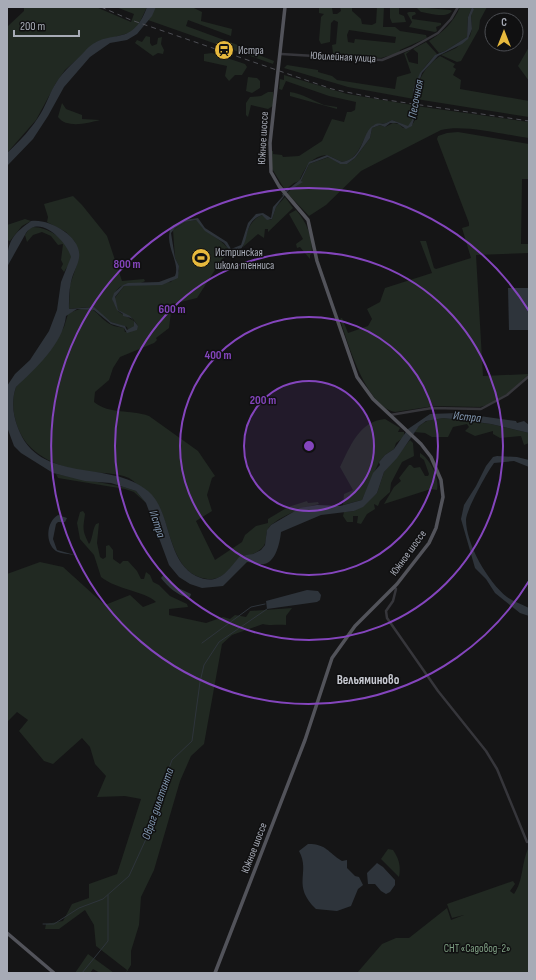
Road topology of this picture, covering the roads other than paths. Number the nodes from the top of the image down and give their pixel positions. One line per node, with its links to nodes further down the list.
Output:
1 (285, 7): 3 (main road, Южное шоссе)
2 (458, 7): 3 (street, Юбилейная улица)
3 (281, 55): 5 (main road, Южное шоссе)
4 (529, 376): 5 (street)
5 (390, 415): 6 (main road, Южное шоссе)
6 (394, 587): 7 (street); 10 (main road, Южное шоссе)
7 (527, 842)
8 (7, 933): 9 (main road)
9 (54, 973)
10 (215, 973)

